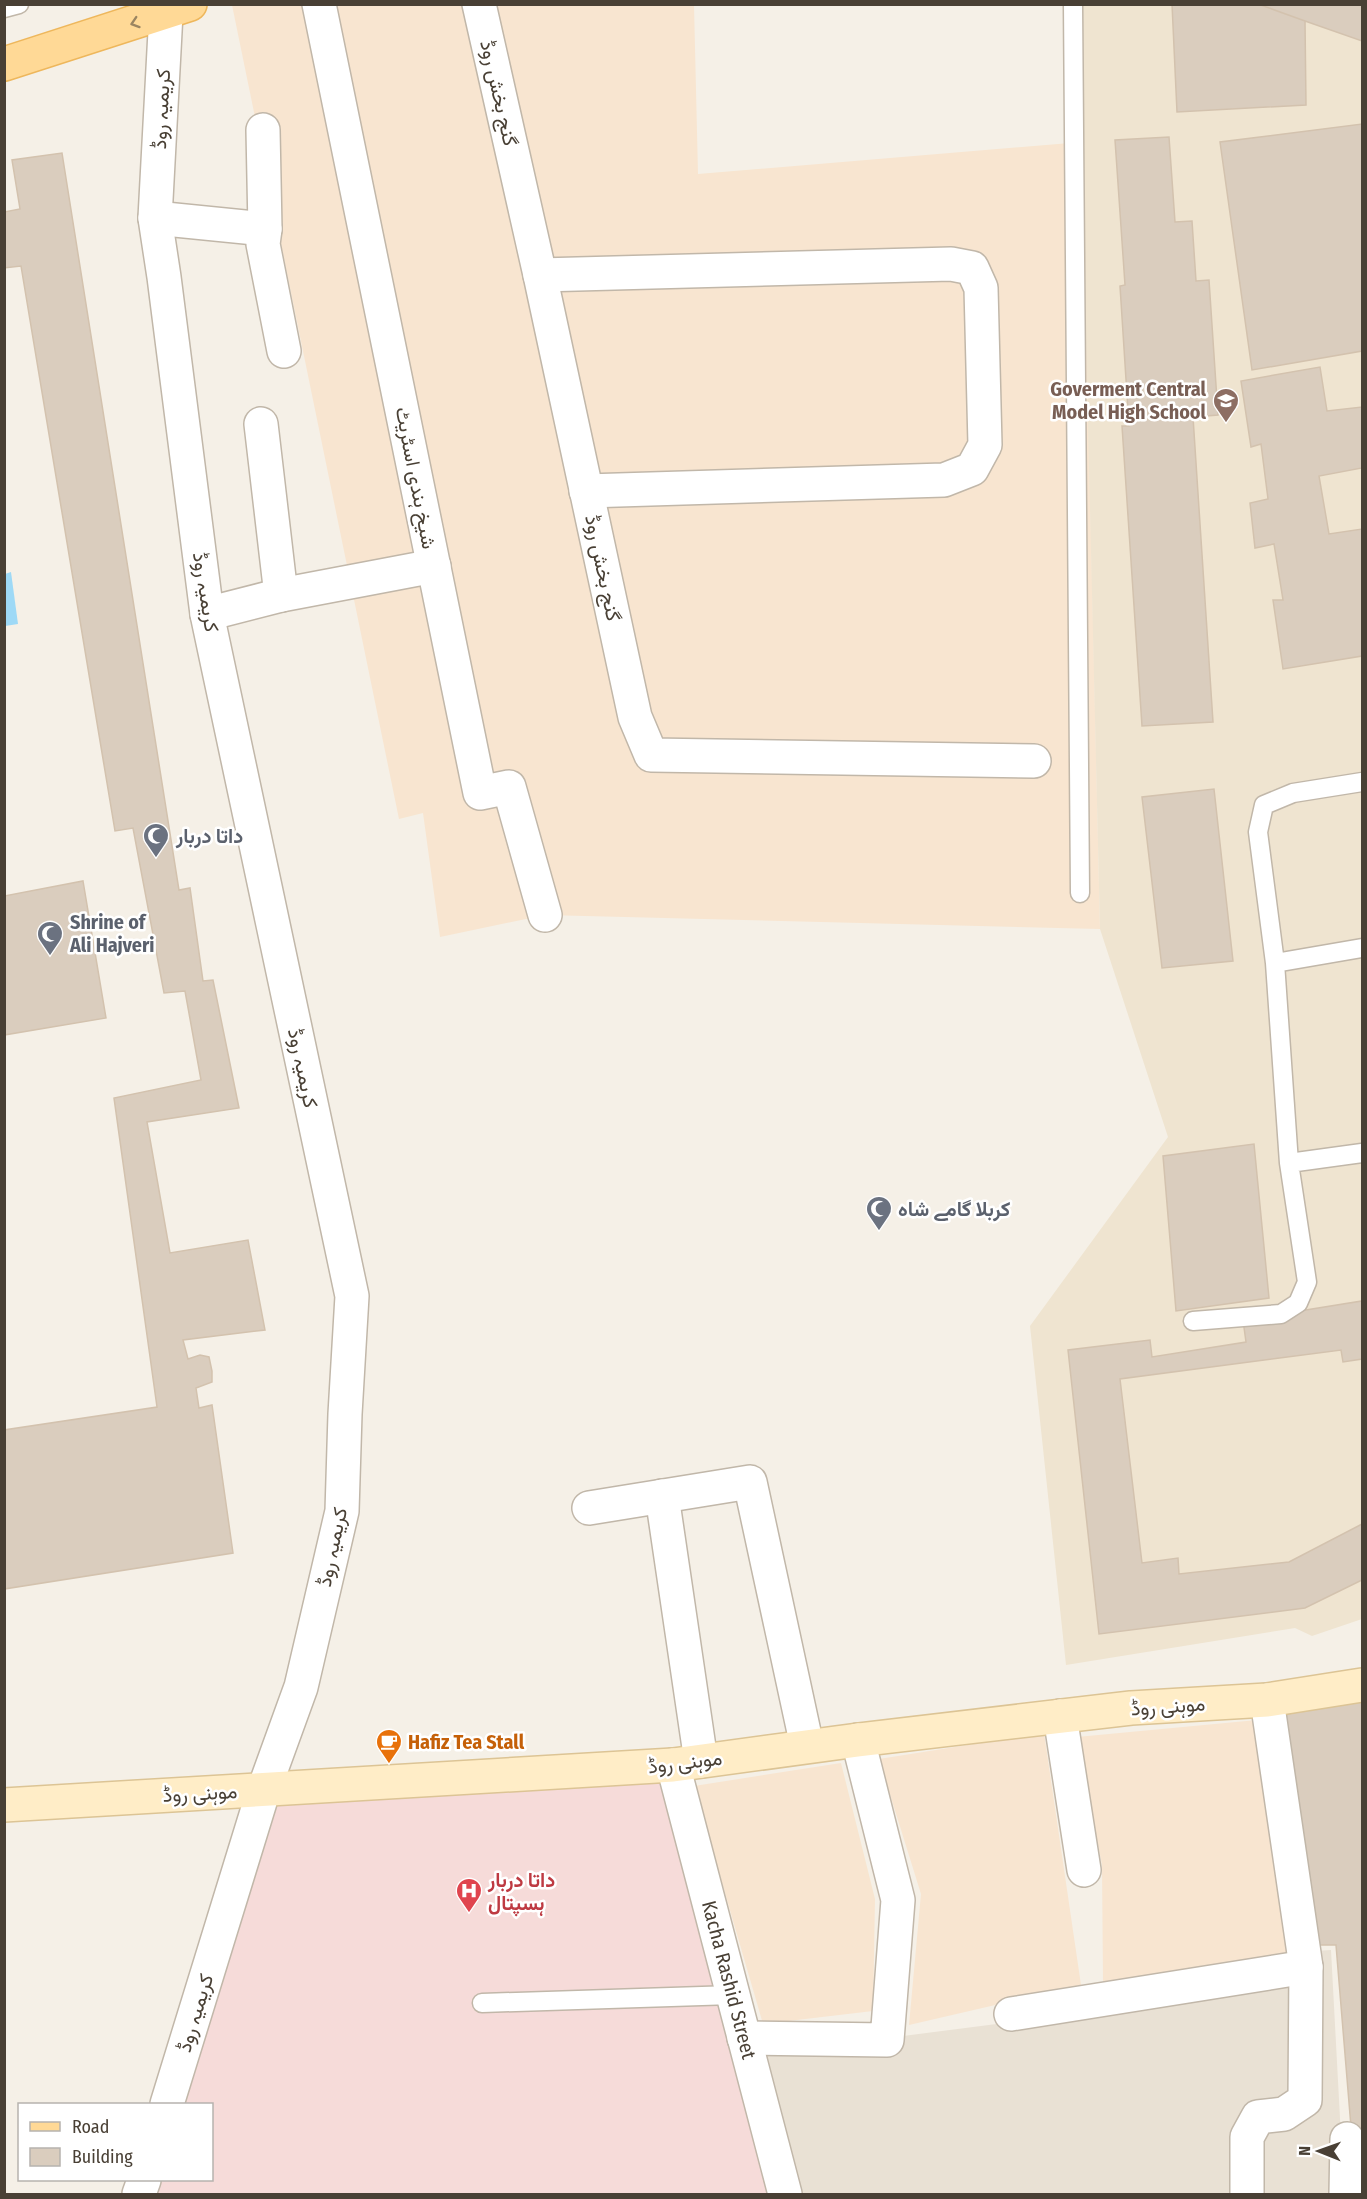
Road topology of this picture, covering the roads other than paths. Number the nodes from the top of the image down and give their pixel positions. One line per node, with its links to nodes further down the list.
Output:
1 (19, 4): 5 (lane)
2 (320, 4): 15 (street, شیخ ہندی اسٹریٹ)
3 (479, 4): 11 (street, گنج بخش روڈ)
4 (1073, 4): 20 (lane)
5 (4, 8)
6 (178, 9): 7 (main road, one-way to 7); 9 (street, کریمیہ روڈ)
7 (4, 64)
8 (263, 130): 10 (street)
9 (155, 218): 10 (street); 17 (street, کریمیہ روڈ)
10 (265, 229): 12 (street)
11 (540, 275): 14 (street, گنج بخش روڈ); 14 (street)
12 (284, 351)
13 (261, 424): 16 (street)
14 (586, 491): 18 (street, گنج بخش روڈ)
15 (434, 566): 16 (street); 21 (street, شیخ ہندی اسٹریٹ)
16 (281, 595): 17 (street)
17 (207, 614): 35 (street, کریمیہ روڈ)
18 (1034, 761)
19 (1362, 782): 23 (lane)
20 (1080, 893)
21 (545, 915)
22 (1362, 948): 23 (lane)
23 (1275, 963): 25 (lane)
24 (1362, 1153): 25 (lane)
25 (1289, 1163): 26 (lane)
26 (1193, 1321)
27 (662, 1496): 28 (street); 33 (street); 34 (street, Kacha Rashid Street)
28 (589, 1508)
29 (1362, 1685): 30 (main road, موہنی روڈ)
30 (1267, 1700): 31 (main road, موہنی روڈ); 38 (street)
31 (1060, 1716): 32 (main road, موہنی روڈ); 37 (street)
32 (858, 1740): 33 (main road, موہنی روڈ); 42 (street)
33 (807, 1746): 34 (main road, موہنی روڈ)
34 (687, 1763): 35 (main road, موہنی روڈ); 39 (street, Kacha Rashid Street)
35 (264, 1789): 36 (main road, موہنی روڈ); 43 (street, کریمیہ روڈ)
36 (4, 1805)
37 (1084, 1870)
38 (1306, 1967): 41 (street); 46 (street)
39 (733, 1995): 40 (lane); 42 (street, Kacha Rashid Street)
40 (482, 2003)
41 (1011, 2014)
42 (744, 2038): 45 (street, Kacha Rashid Street)
43 (167, 2103)
44 (1347, 2139): 47 (street)
45 (784, 2194)
46 (1246, 2194)
47 (1346, 2194)

